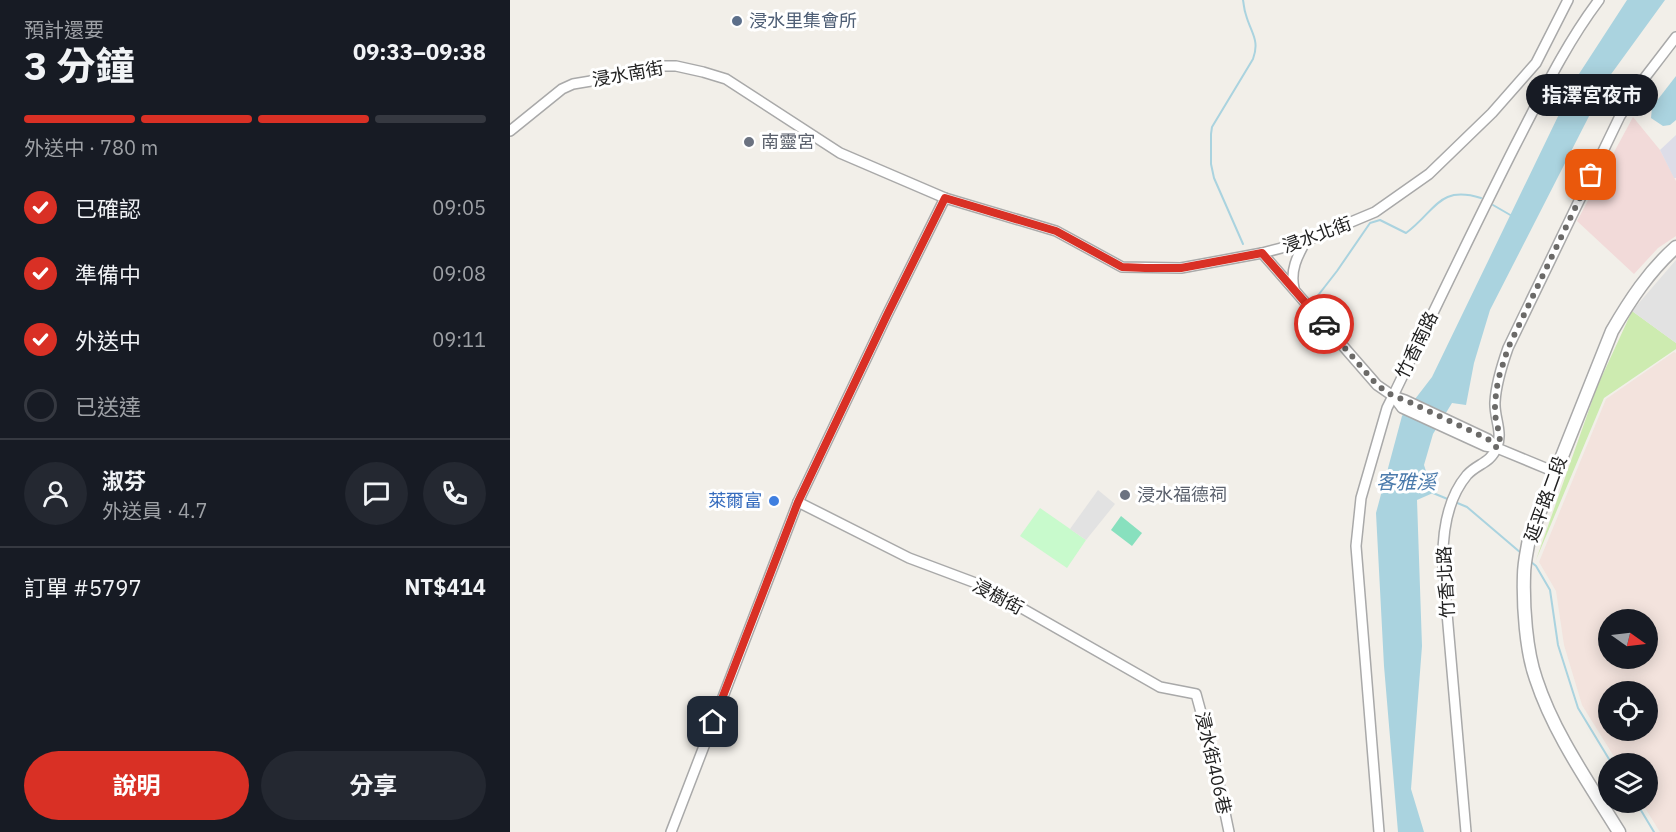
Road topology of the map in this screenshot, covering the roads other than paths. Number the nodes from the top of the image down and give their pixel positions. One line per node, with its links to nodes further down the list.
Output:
1 (1568, 0): 6 (street, 浸水北街)
2 (1599, 0): 10 (street, 竹香南路)
3 (1676, 37): 11 (street)
4 (510, 131): 5 (street, 浸水南街)
5 (945, 198): 8 (street, 浸水北街); 13 (street)
6 (1306, 241): 8 (street, 浸水北街); 9 (street)
7 (1676, 247): 12 (street, 延平路二段)
8 (1262, 253): 9 (street)
9 (1295, 290): 10 (street)
10 (1393, 396): 11 (street); 17 (street, 竹香南路)
11 (1497, 448): 12 (street); 18 (street, 竹香北路)
12 (1555, 472): 19 (street, 延平路二段)
13 (798, 502): 14 (street, 浸樹街); 15 (street)
14 (1196, 694): 16 (street, 浸水街406巷)
15 (671, 832)
16 (1229, 832)
17 (1379, 832)
18 (1466, 832)
19 (1619, 832)

